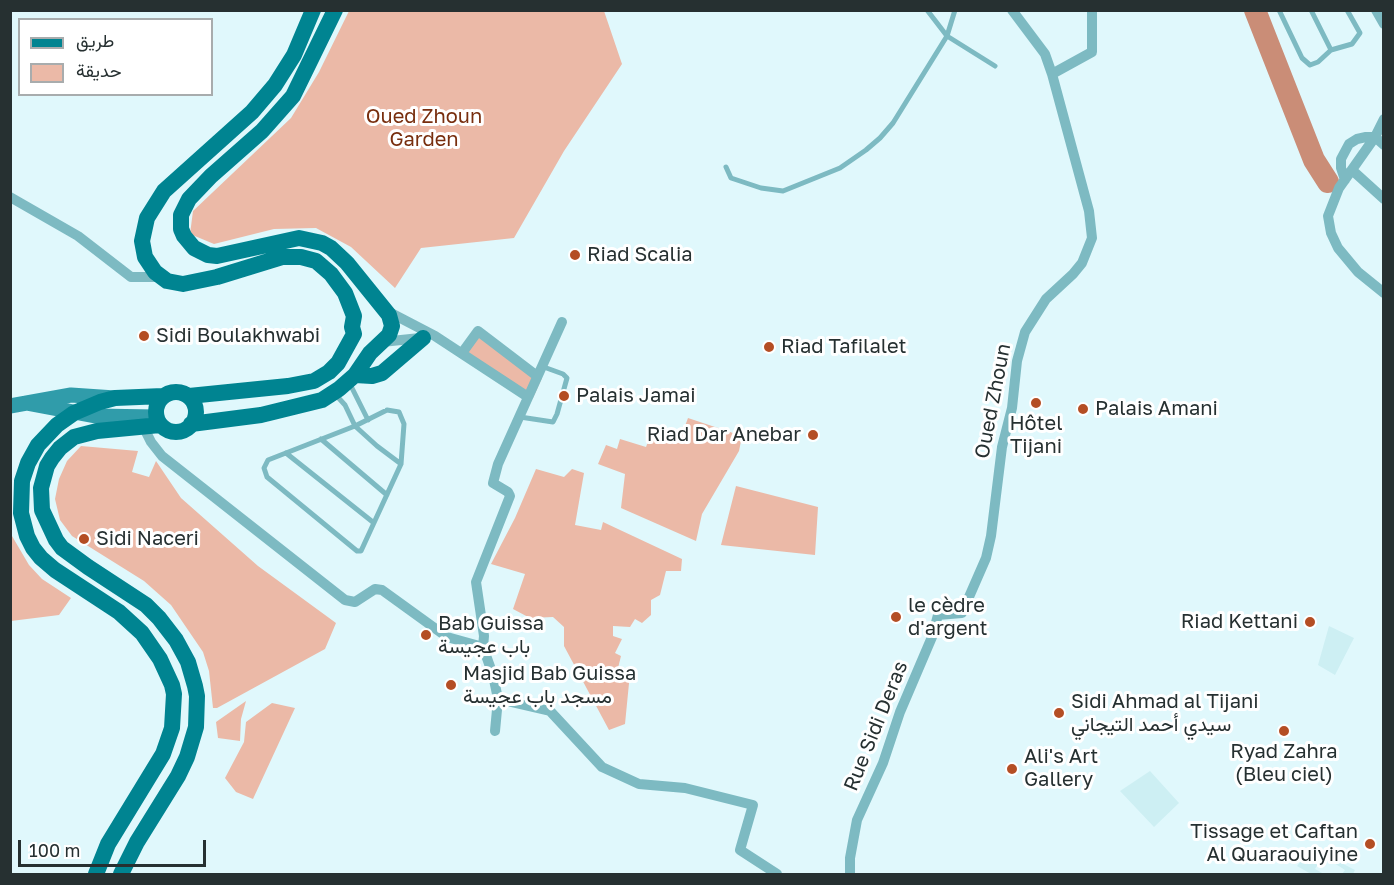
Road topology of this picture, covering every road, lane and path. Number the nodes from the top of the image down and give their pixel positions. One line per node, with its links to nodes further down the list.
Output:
1 (313, 10): 24 (main road)
2 (335, 10): 26 (main road)
3 (927, 10): 12 (lane)
4 (955, 10): 12 (lane)
5 (1012, 10): 15 (street, Oued Zhoun)
6 (1092, 10): 15 (street)
7 (1279, 10): 13 (lane)
8 (1311, 10): 13 (lane)
9 (1347, 10): 13 (lane)
10 (1376, 10): 11 (street)
11 (1383, 24)
12 (947, 36): 14 (lane); 19 (lane)
13 (1331, 50)
14 (995, 66)
15 (1052, 74): 52 (street, Oued Zhoun)
16 (1383, 118): 17 (street)
17 (1375, 137): 18 (street); 20 (street); 21 (street)
18 (1383, 145)
19 (726, 167)
20 (1352, 170): 21 (street); 23 (street)
21 (1345, 180): 25 (street)
22 (10, 197): 24 (street)
23 (1383, 198)
24 (160, 277): 35 (main road)
25 (1383, 293)
26 (383, 309): 28 (street); 29 (main road)
27 (562, 322): 31 (street)
28 (429, 337): 29 (street); 30 (street); 32 (main road)
29 (380, 343): 32 (main road)
30 (462, 353): 31 (street); 36 (street)
31 (539, 371): 36 (street); 40 (lane)
32 (351, 378): 33 (main road); 41 (lane)
33 (334, 392): 43 (main road); 44 (lane)
34 (163, 396): 35 (main road); 37 (main road); 42 (main road)
35 (189, 396): 43 (main road)
36 (528, 397): 40 (street)
37 (115, 398): 38 (main road); 39 (main road)
38 (18, 405): 39 (main road)
39 (74, 413): 42 (main road); 49 (main road)
40 (520, 417): 53 (street)
41 (368, 420): 44 (lane); 47 (lane)
42 (153, 423): 43 (main road); 53 (street); 57 (main road)
43 (191, 424)
44 (355, 426): 45 (lane); 47 (lane)
45 (321, 439): 46 (lane); 50 (lane)
46 (286, 453): 51 (lane); 51 (lane)
47 (400, 464): 50 (lane)
48 (10, 465): 49 (main road)
49 (22, 481): 56 (main road)
50 (387, 495): 51 (lane)
51 (374, 524)
52 (962, 613): 59 (street, Rue Sidi Deras)
53 (483, 647): 54 (street)
54 (498, 699): 55 (street); 58 (street)
55 (495, 731)
56 (96, 874)
57 (121, 874)
58 (777, 874)
59 (850, 874)

